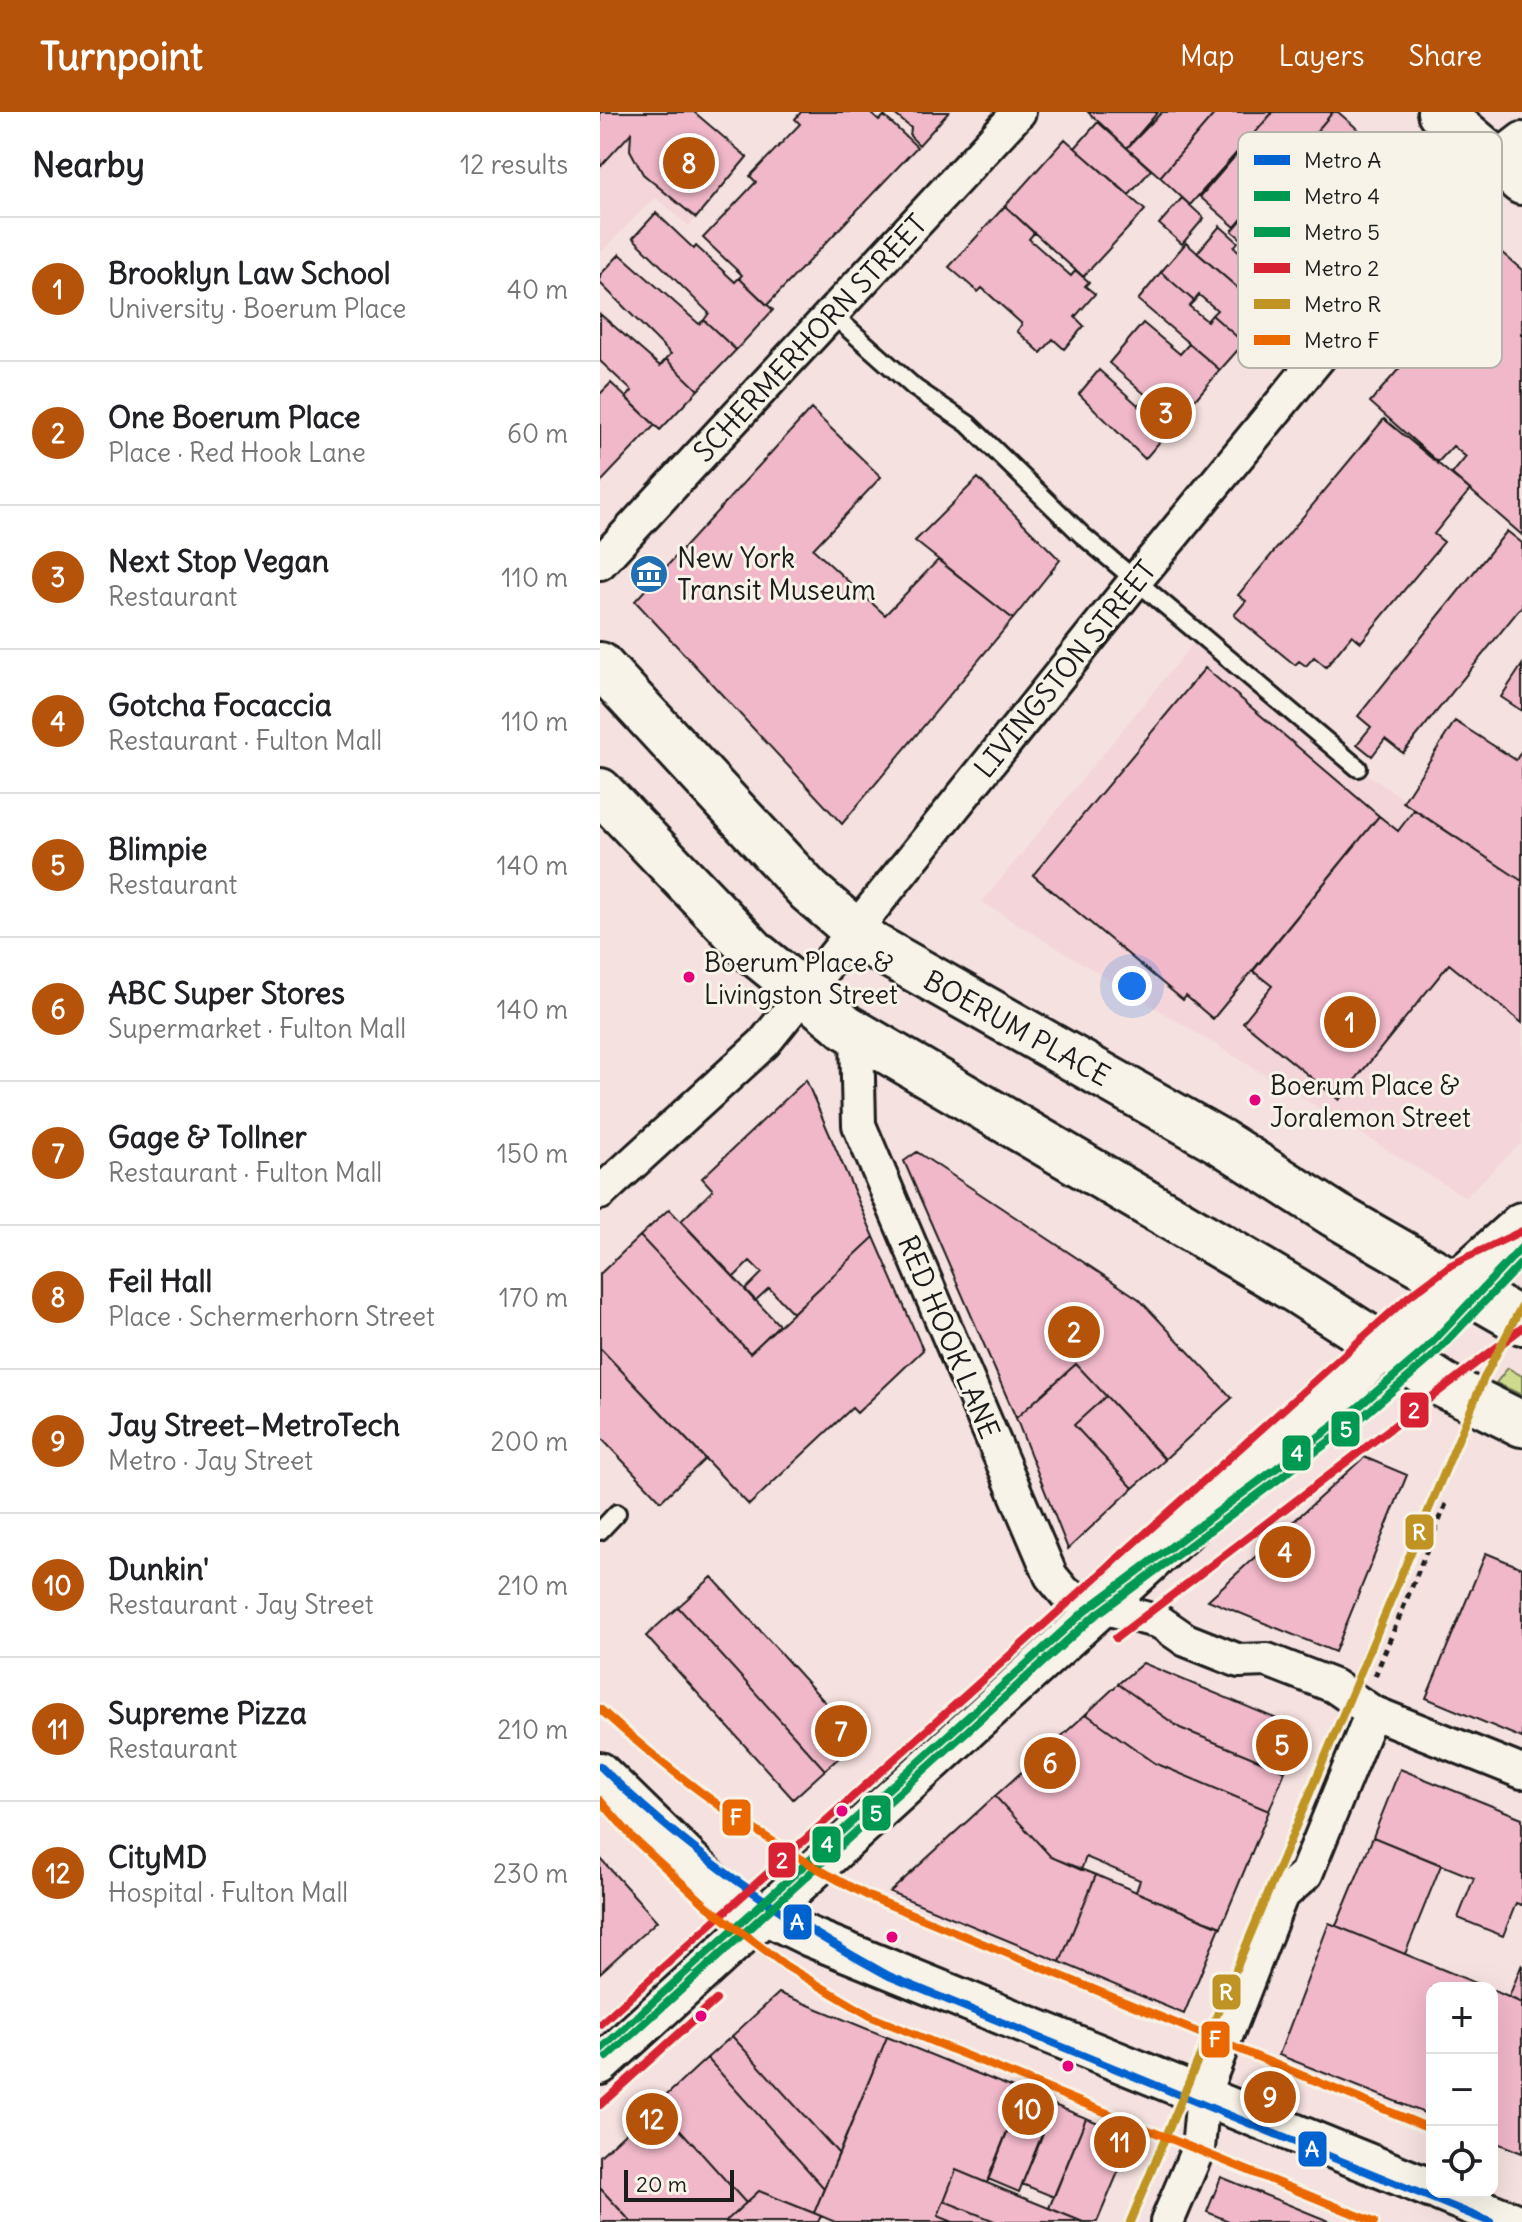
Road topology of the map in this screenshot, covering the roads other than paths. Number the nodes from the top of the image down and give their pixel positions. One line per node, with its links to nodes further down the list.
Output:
1 (1019, 112): 4 (street, SCHERMERHORN STREET)
2 (1440, 112): 3 (main road)
3 (1470, 132)
4 (833, 315): 6 (street, SCHERMERHORN STREET); 7 (lane)
5 (1310, 368): 7 (street, LIVINGSTON STREET)
6 (600, 563)
7 (1136, 580): 9 (lane); 11 (street, LIVINGSTON STREET)
8 (600, 665): 11 (main road, BOERUM PLACE)
9 (1358, 768)
10 (600, 791): 12 (main road)
11 (855, 932): 12 (street, LIVINGSTON STREET); 16 (main road, BOERUM PLACE)
12 (805, 995): 13 (main road); 14 (street, LIVINGSTON STREET)
13 (857, 1033): 18 (main road); 22 (street, RED HOOK LANE)
14 (600, 1193)
15 (1522, 1225): 16 (main road)
16 (1456, 1287): 17 (main road, BOERUM PLACE); 18 (main road)
17 (1522, 1322)
18 (1386, 1348): 19 (main road); 22 (street)
19 (1522, 1424)
20 (617, 1513): 21 (lane)
21 (600, 1531)
22 (1102, 1607): 23 (street, RED HOOK LANE); 26 (street)
23 (1372, 1696): 25 (street, RED HOOK LANE); 28 (street)
24 (600, 1772): 26 (street)
25 (1522, 1772)
26 (766, 1915): 27 (street); 28 (street)
27 (600, 2065)
28 (1203, 2095): 29 (street); 31 (street)
29 (1426, 2187)
30 (1455, 2198): 32 (street)
31 (1167, 2222)
32 (1513, 2222)

